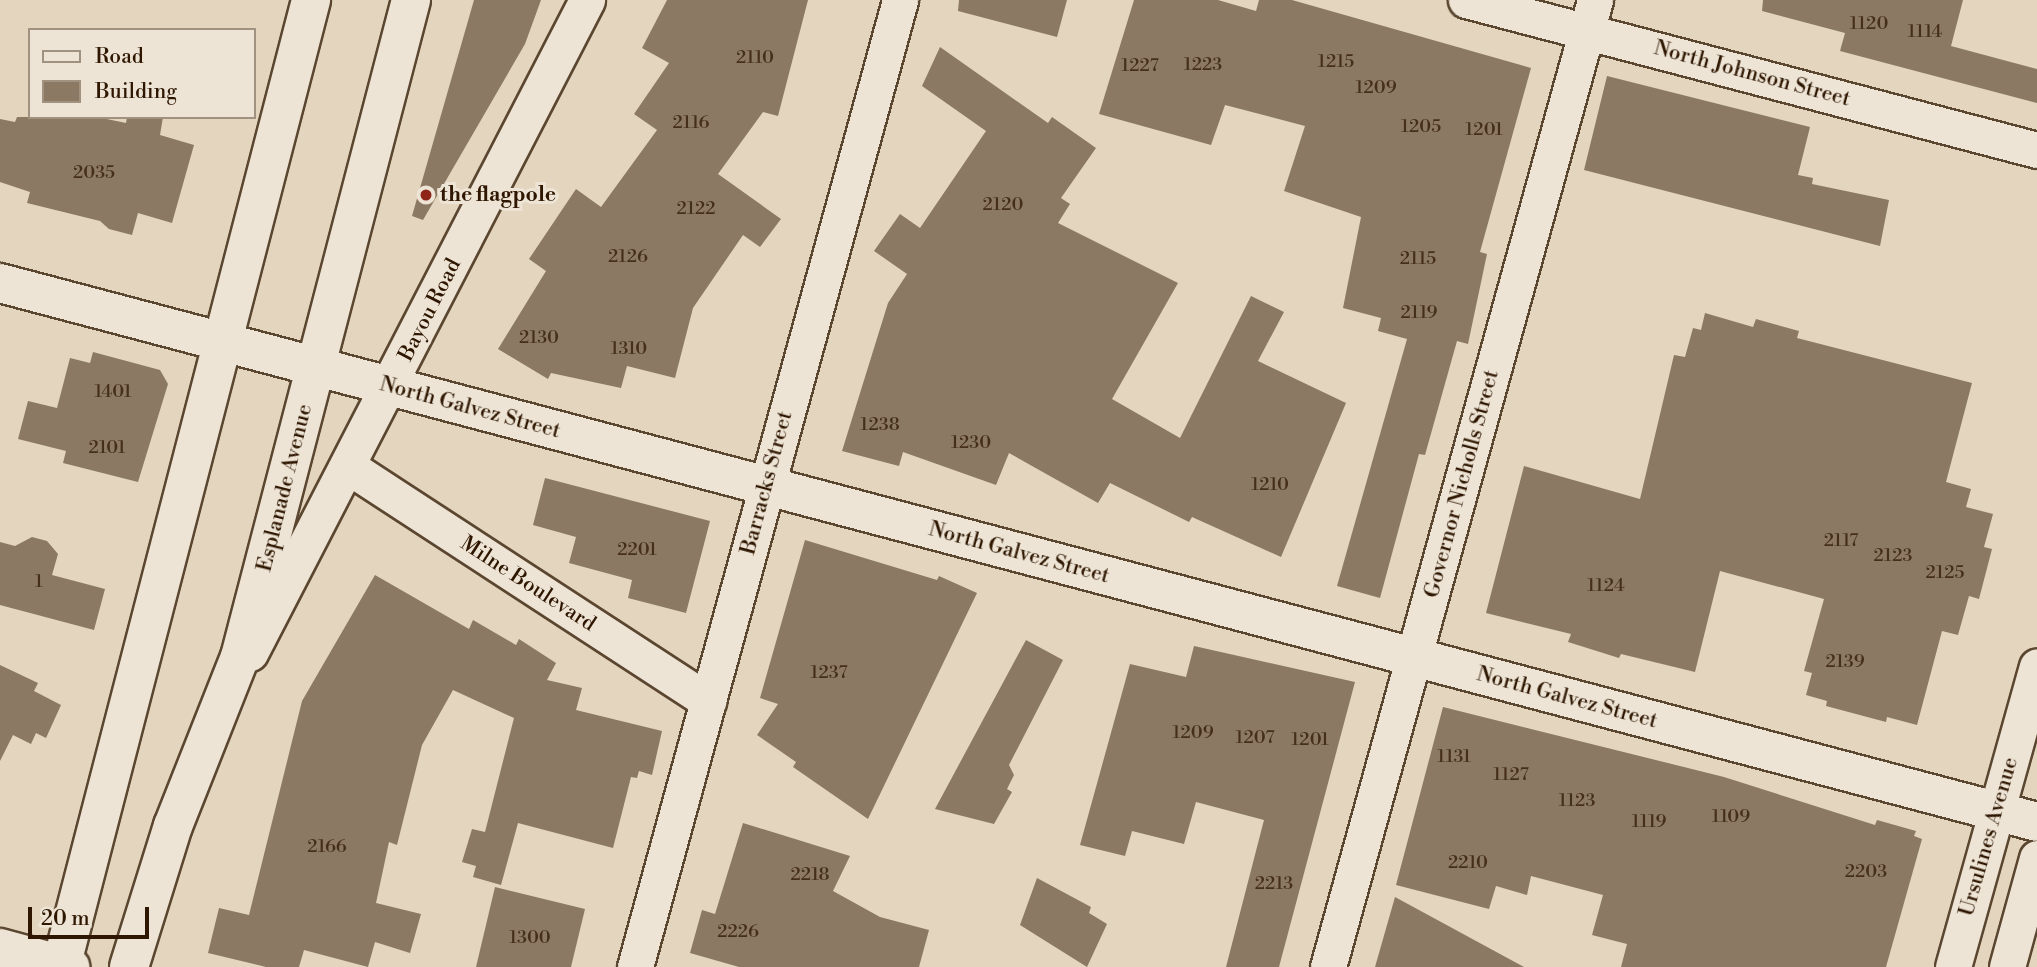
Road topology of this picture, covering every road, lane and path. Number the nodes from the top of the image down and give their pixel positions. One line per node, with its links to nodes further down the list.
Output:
1 (311, 0): 9 (street)
2 (411, 0): 10 (street, Esplanade Avenue)
3 (587, 0): 11 (street, Bayou Road)
4 (900, 0): 13 (street, Barracks Street)
5 (1466, 0): 6 (street, North Johnson Street)
6 (1591, 15): 7 (street, North Johnson Street); 14 (street, Governor Nicholls Street)
7 (2037, 150)
8 (0, 283): 9 (street, North Galvez Street)
9 (221, 342): 10 (street, North Galvez Street); 22 (street)
10 (314, 366): 11 (street, North Galvez Street); 16 (street, Esplanade Avenue)
11 (391, 386): 12 (street, Bayou Road); 13 (street, North Galvez Street)
12 (349, 467): 16 (street, Bayou Road); 17 (street, Milne Boulevard)
13 (767, 486): 14 (street, North Galvez Street); 17 (street, Barracks Street)
14 (1413, 657): 18 (street, North Galvez Street); 25 (street, Governor Nicholls Street)
15 (2037, 667): 18 (street, Ursulines Avenue)
16 (229, 693): 23 (street, Esplanade Avenue)
17 (708, 701): 24 (street, Barracks Street)
18 (1996, 811): 19 (street, North Galvez Street); 26 (street, Ursulines Avenue)
19 (2037, 822)
20 (2037, 858): 27 (street)
21 (0, 948): 22 (street)
22 (65, 966)
23 (129, 967)
24 (635, 967)
25 (1328, 967)
26 (1953, 967)
27 (2007, 967)

